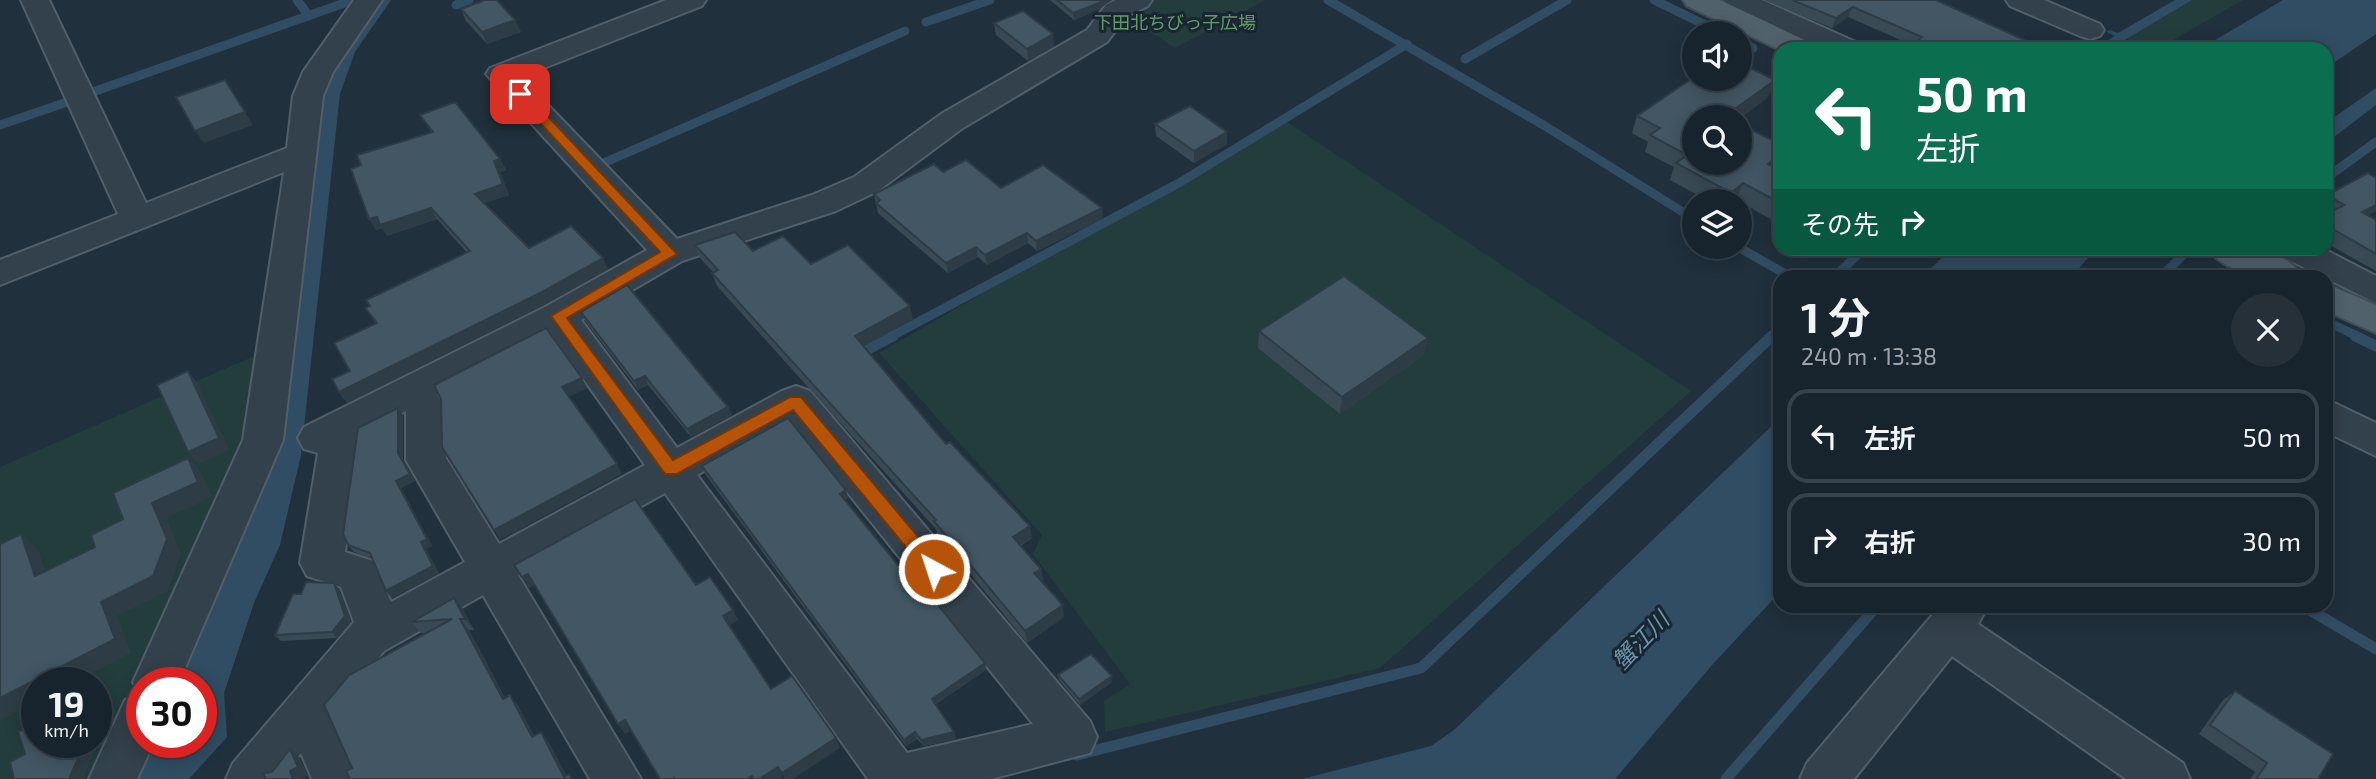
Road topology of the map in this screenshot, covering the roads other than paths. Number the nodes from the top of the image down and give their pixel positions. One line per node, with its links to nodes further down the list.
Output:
1 (35, 0): 12 (street)
2 (368, 0): 11 (street)
3 (692, 0): 13 (street)
4 (1138, 0): 13 (street)
5 (1697, 0): 9 (main road)
6 (1738, 0): 10 (street)
7 (2020, 0): 8 (street)
8 (2090, 30)
9 (1786, 42)
10 (1832, 42)
11 (303, 153): 12 (street); 30 (street)
12 (137, 219): 17 (street)
13 (670, 254): 21 (street)
14 (2266, 256): 15 (main road)
15 (2292, 261): 16 (street)
16 (2317, 270)
17 (0, 273)
18 (2333, 276): 19 (street)
19 (2376, 291)
20 (2333, 299): 22 (main road)
21 (558, 316): 23 (street); 26 (street)
22 (2376, 320)
23 (416, 390): 27 (street); 29 (street)
24 (2333, 418): 25 (street)
25 (2376, 441)
26 (671, 470): 27 (street); 37 (street); 37 (street)
27 (491, 568): 29 (street); 36 (street)
28 (1957, 617): 38 (street); 39 (street)
29 (379, 630): 31 (street)
30 (163, 667)
31 (306, 709): 34 (street); 35 (street)
32 (126, 750): 33 (street)
33 (113, 779)
34 (250, 779)
35 (336, 779)
36 (617, 779)
37 (897, 779)
38 (1824, 779)
39 (2166, 779)

